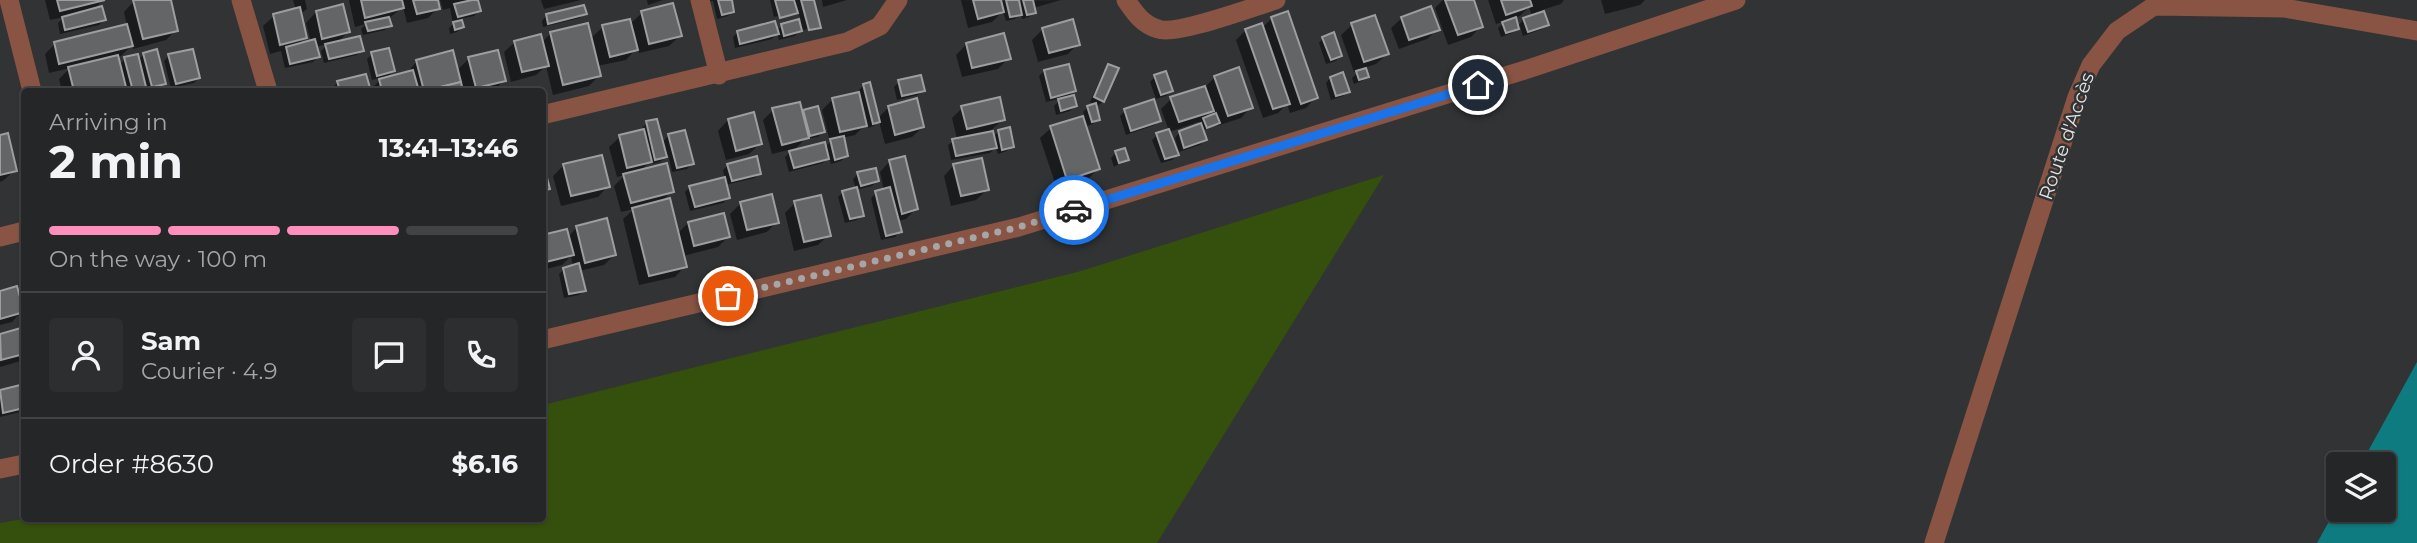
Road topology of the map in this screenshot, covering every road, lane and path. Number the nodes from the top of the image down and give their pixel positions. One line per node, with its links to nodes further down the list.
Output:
1 (9, 0): 10 (street)
2 (241, 0): 11 (street)
3 (700, 0): 9 (street)
4 (898, 0): 9 (street)
5 (1126, 0): 6 (street)
6 (1276, 0)
7 (1736, 0): 15 (street)
8 (2417, 31): 18 (street, Route d'Accès)
9 (719, 75): 12 (street)
10 (31, 88)
11 (267, 88)
12 (546, 114)
13 (21, 232): 14 (street)
14 (0, 237)
15 (546, 339)
16 (21, 465): 17 (street)
17 (0, 469)
18 (1934, 543)

